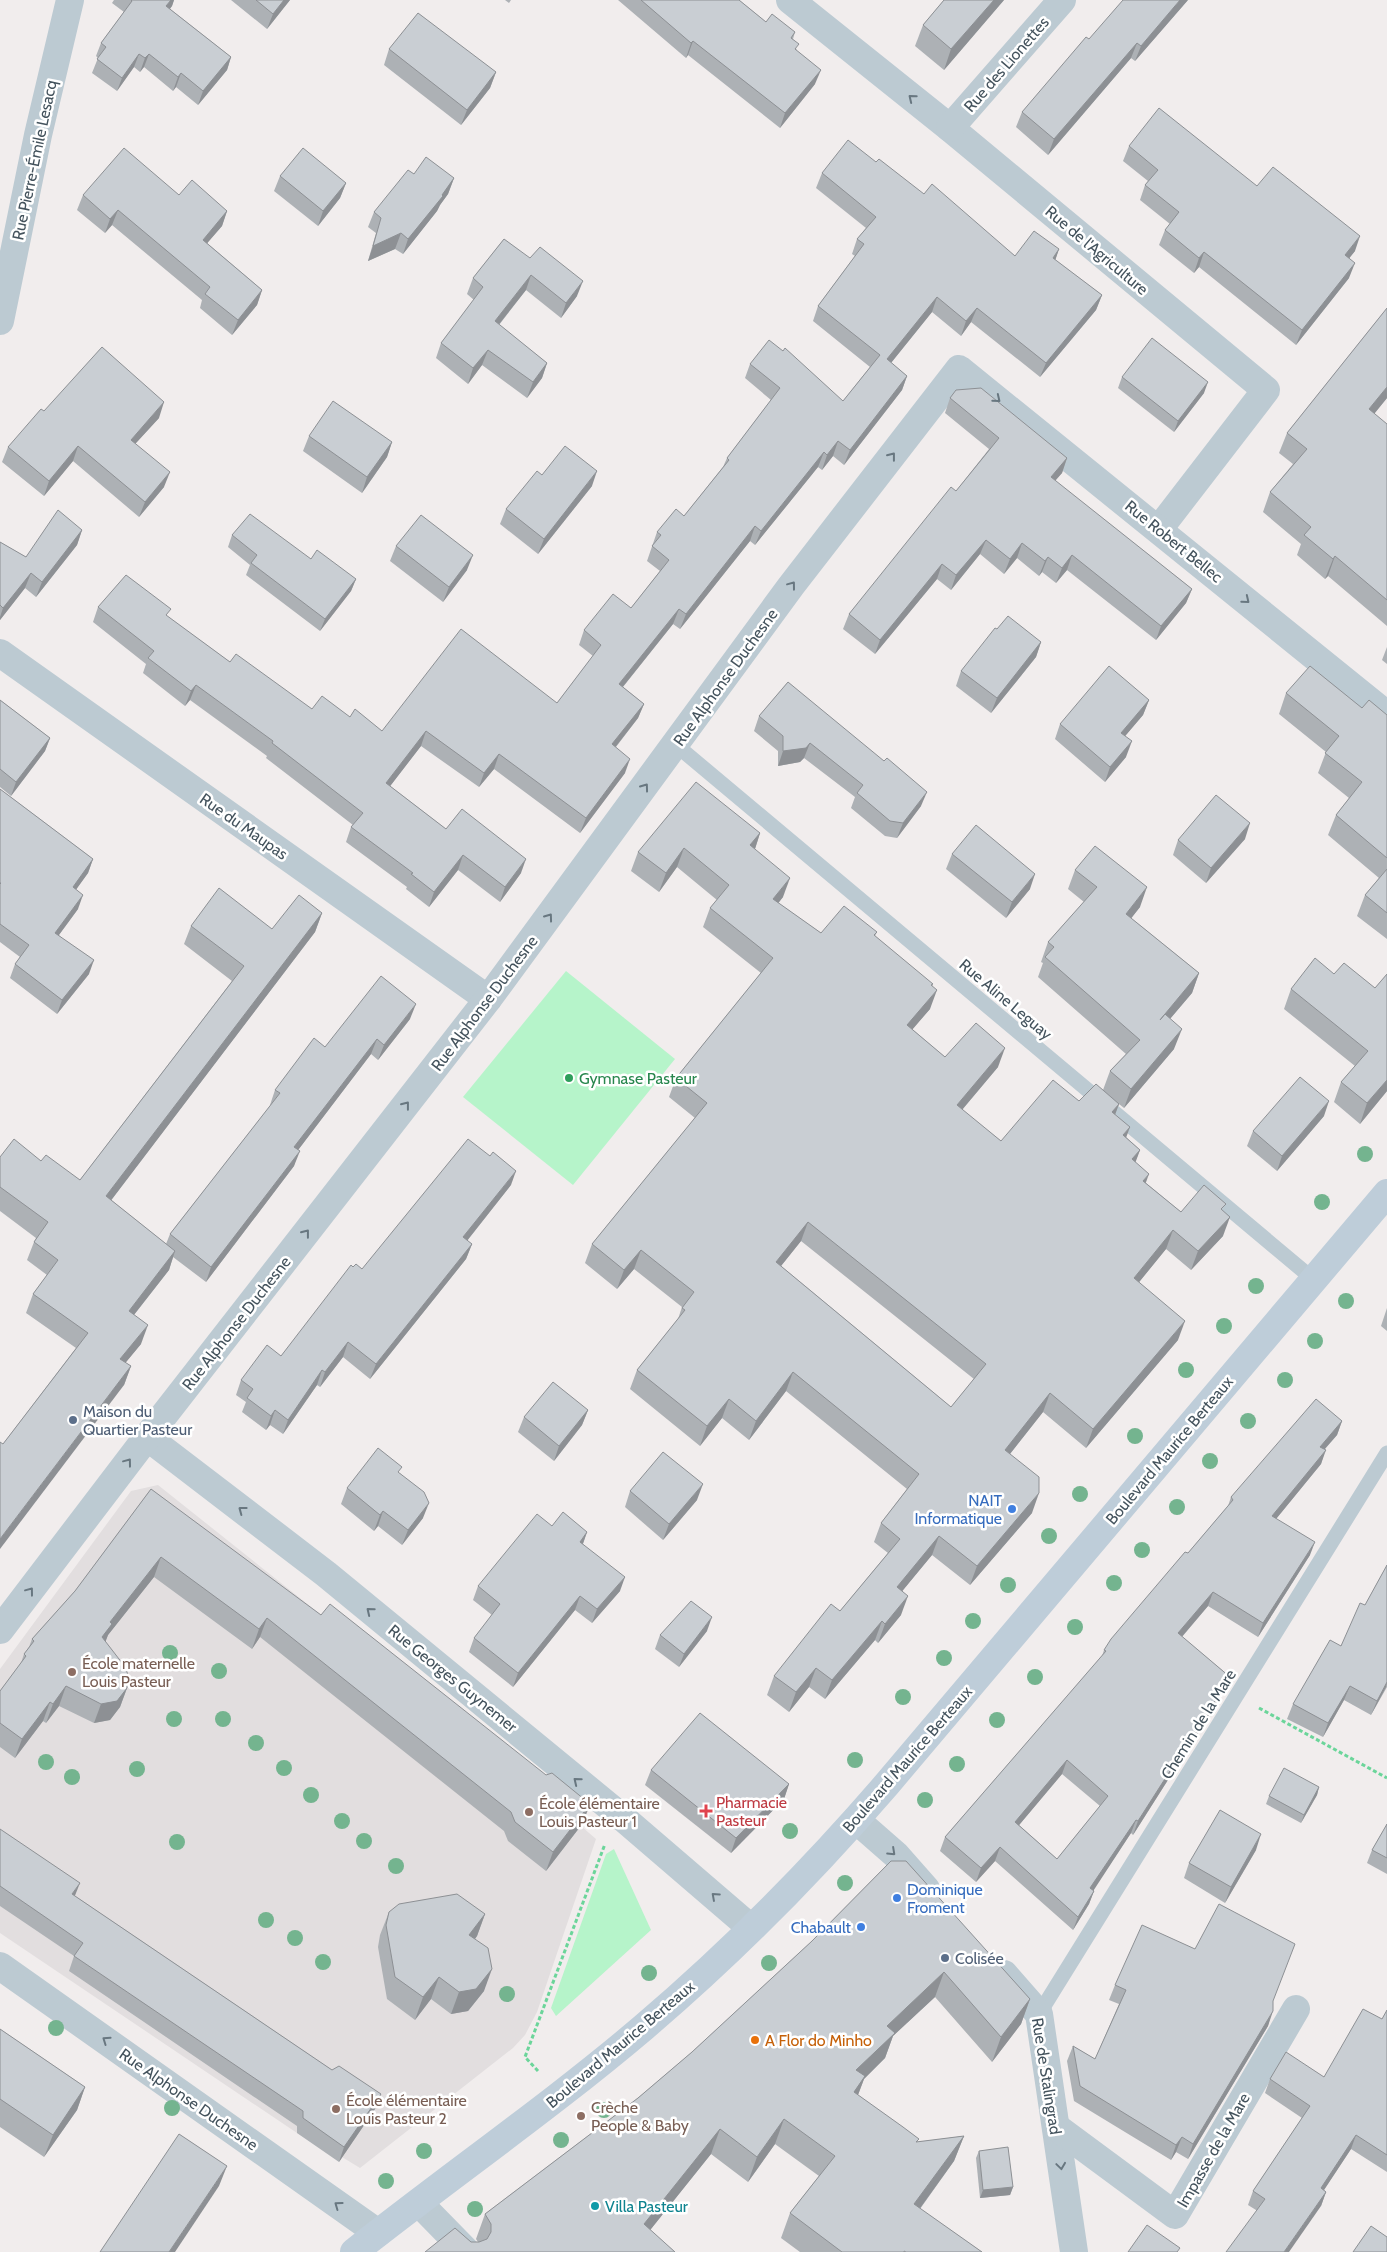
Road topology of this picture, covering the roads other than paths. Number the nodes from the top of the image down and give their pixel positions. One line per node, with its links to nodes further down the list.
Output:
1 (70, 0): 5 (street, Rue Pierre-Émile Lesacq)
2 (790, 0): 4 (street, Rue de l'Agriculture, one-way to 2)
3 (1062, 0): 4 (street, Rue des Lionettes)
4 (950, 128): 7 (street, Rue de l'Agriculture)
5 (0, 321)
6 (959, 369): 7 (street, Rue Robert Bellec, one-way to 7); 10 (street, Rue Alphonse Duchesne, one-way to 6)
7 (1159, 529): 9 (street, Rue Robert Bellec, one-way to 9)
8 (0, 653): 11 (street, Rue du Maupas)
9 (1387, 715)
10 (676, 745): 11 (street, Rue Alphonse Duchesne, one-way to 10); 13 (lane, Rue Aline Leguay)
11 (488, 999): 14 (street, Rue Alphonse Duchesne, one-way to 11)
12 (1387, 1193): 13 (street, Boulevard Maurice Berteaux)
13 (1313, 1279): 17 (street, Boulevard Maurice Berteaux)
14 (147, 1437): 16 (street, Rue Alphonse Duchesne, one-way to 14); 19 (street, Rue Georges Guynemer, one-way to 14)
15 (1387, 1453): 23 (lane, Chemin de la Mare)
16 (0, 1630)
17 (856, 1820): 18 (street, one-way to 18); 19 (street, Boulevard Maurice Berteaux)
18 (942, 1906)
19 (751, 1928): 25 (street, Boulevard Maurice Berteaux)
20 (987, 1956): 23 (street, Rue de Stalingrad)
21 (0, 1966): 26 (street, Rue Alphonse Duchesne, one-way to 21)
22 (1296, 2009): 24 (street, Impasse de la Mare)
23 (1039, 2014): 24 (street, Rue de Stalingrad)
24 (1056, 2127): 29 (street, Rue de Stalingrad, one-way to 29)
25 (419, 2202): 26 (street, Boulevard Maurice Berteaux); 28 (street)
26 (378, 2233): 27 (street, Boulevard Maurice Berteaux)
27 (354, 2252)
28 (467, 2252)
29 (1074, 2252)

